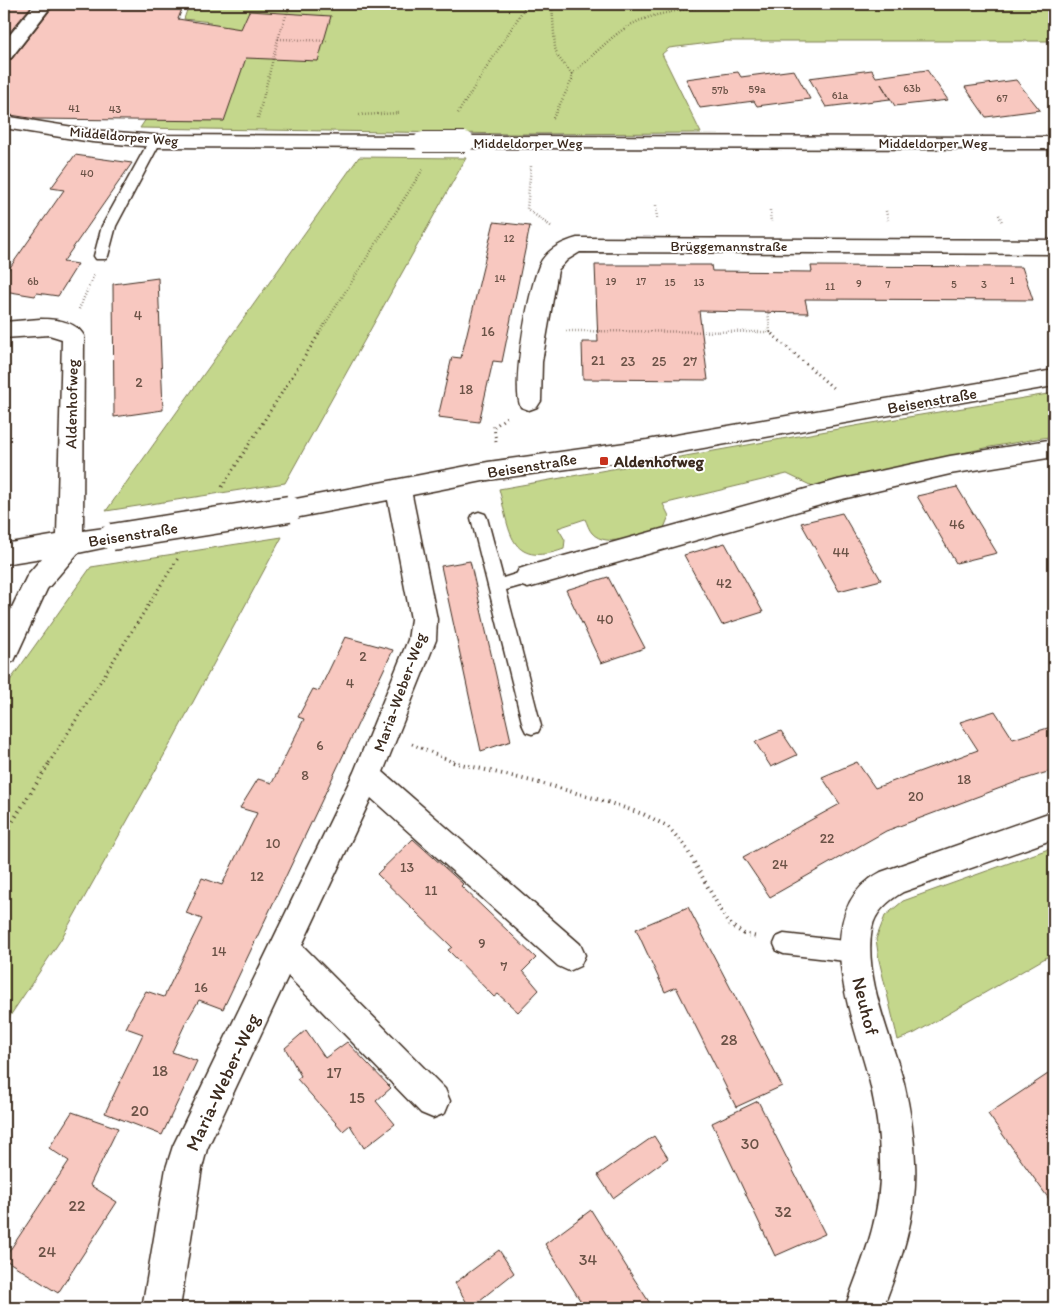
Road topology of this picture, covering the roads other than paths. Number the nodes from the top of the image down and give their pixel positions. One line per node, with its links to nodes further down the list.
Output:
1 (44, 4): 2 (street)
2 (4, 54)
3 (4, 122): 4 (street, Middeldorper Weg)
4 (155, 141): 5 (street, Middeldorper Weg, bridge); 7 (lane)
5 (1054, 144)
6 (1054, 247): 10 (street, Brüggemannstraße)
7 (101, 256)
8 (4, 330): 14 (street, Aldenhofweg)
9 (1054, 378): 12 (street, Beisenstraße)
10 (529, 401)
11 (1054, 448): 16 (street)
12 (398, 488): 14 (street, Beisenstraße, bridge); 20 (street, Maria-Weber-Weg)
13 (479, 518): 17 (lane)
14 (70, 544): 15 (street, Beisenstraße); 18 (street, Beisenstraße)
15 (4, 554)
16 (528, 577): 17 (lane)
17 (497, 586): 19 (lane)
18 (4, 653)
19 (532, 726)
20 (367, 776): 23 (street, Maria-Weber-Weg); 25 (street)
21 (1054, 825): 24 (street, Neuhof)
22 (784, 944): 24 (lane)
23 (284, 949): 26 (street); 27 (street, Maria-Weber-Weg)
24 (854, 952): 28 (street, Neuhof)
25 (569, 955)
26 (433, 1101)
27 (161, 1308)
28 (864, 1308)

